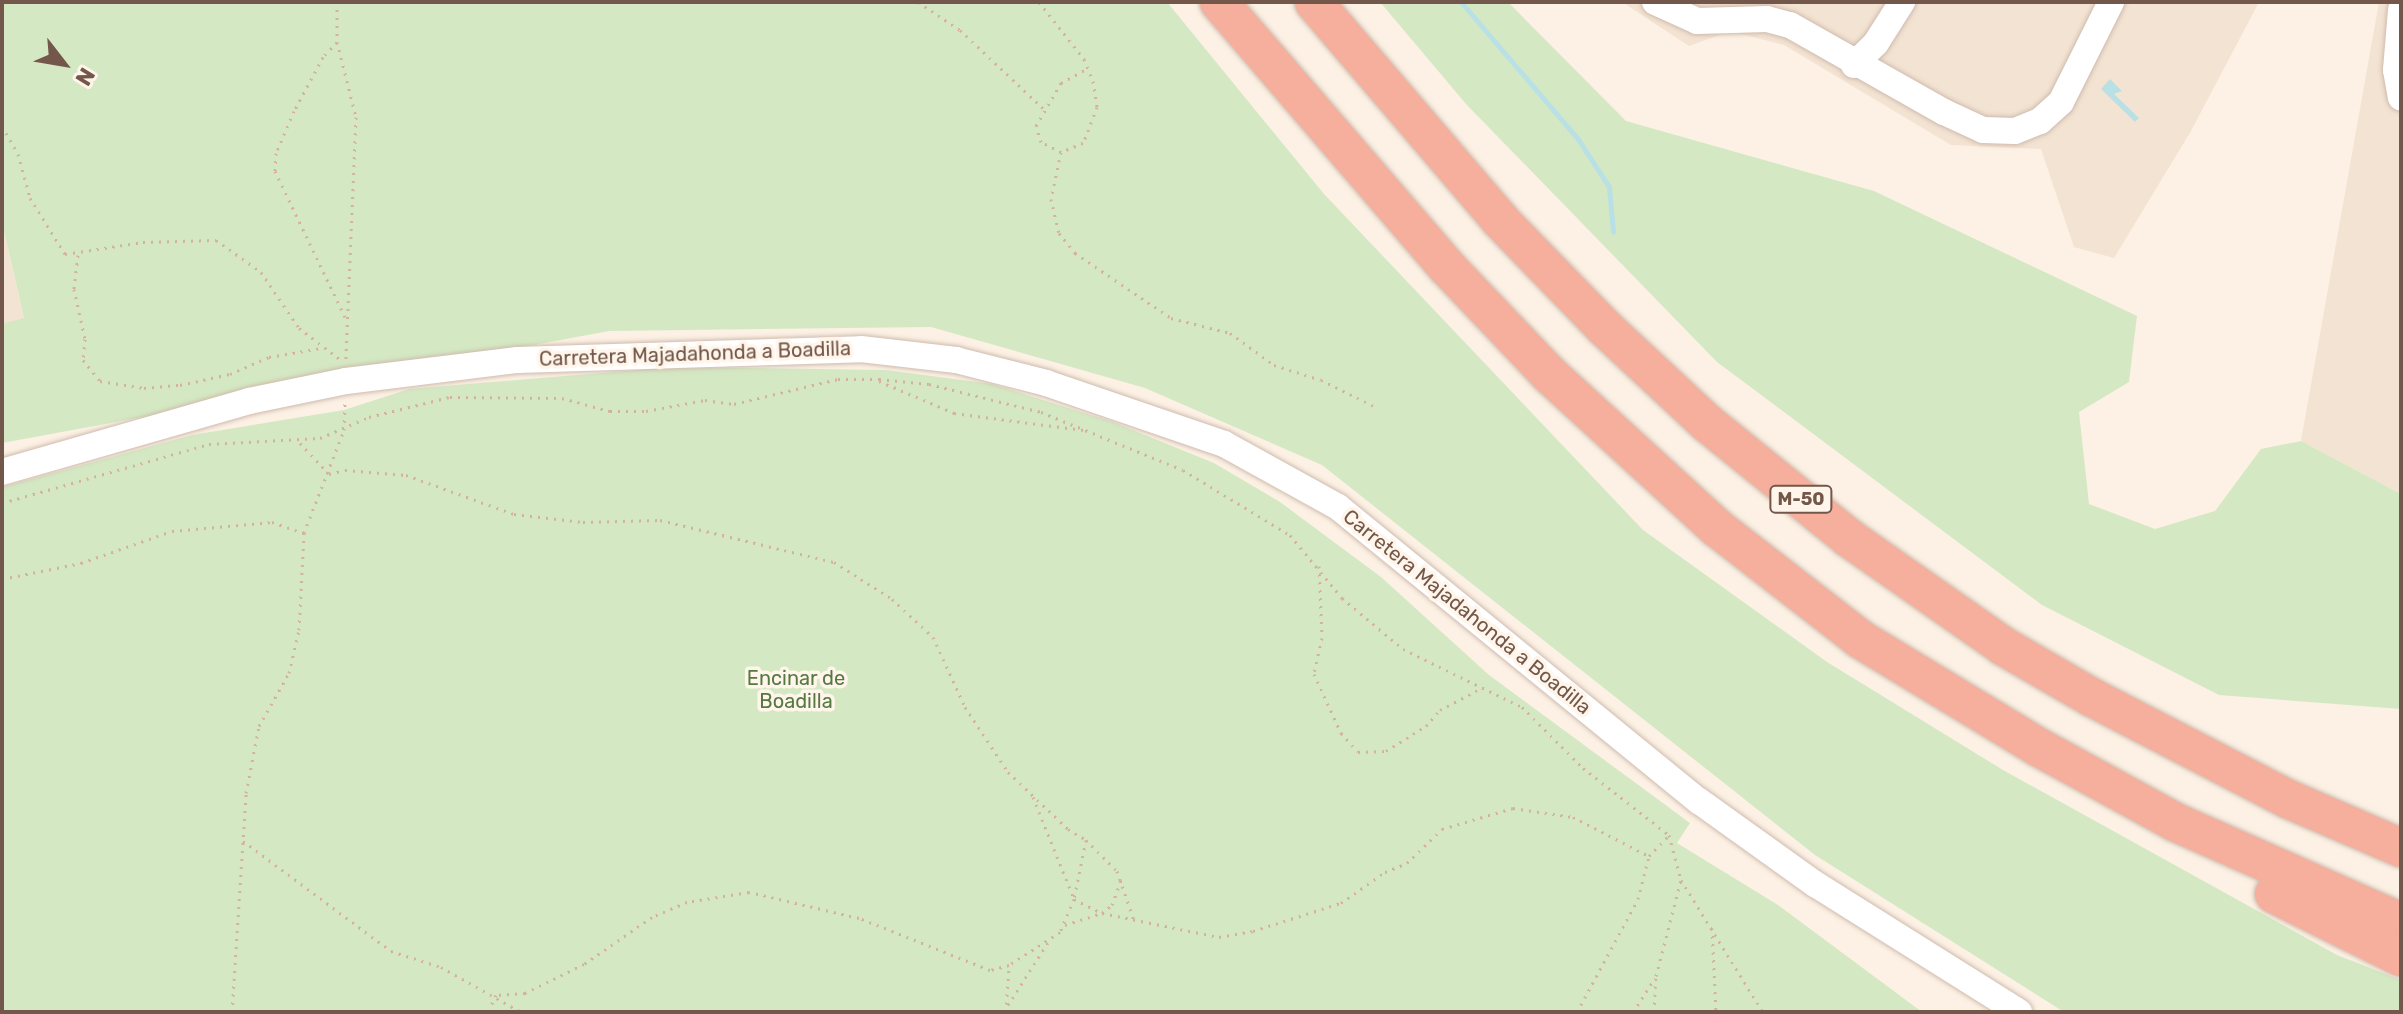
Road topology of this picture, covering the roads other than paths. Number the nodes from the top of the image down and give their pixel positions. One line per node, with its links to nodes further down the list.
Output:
1 (1219, 2): 13 (highway)
2 (1314, 2): 14 (highway, M-50)
3 (1655, 2): 6 (street)
4 (1902, 2): 8 (street)
5 (2111, 2): 8 (street)
6 (1746, 10): 8 (street)
7 (2401, 10): 9 (street)
8 (1854, 65)
9 (2401, 98)
10 (116, 437): 11 (street); 12 (street, Carretera Majadahonda a Boadilla); 17 (street, Carretera Majadahonda a Boadilla)
11 (2, 452)
12 (2, 472)
13 (1918, 676): 15 (highway); 16 (highway)
14 (2401, 848)
15 (2401, 922)
16 (2401, 957)
17 (2019, 1012)

